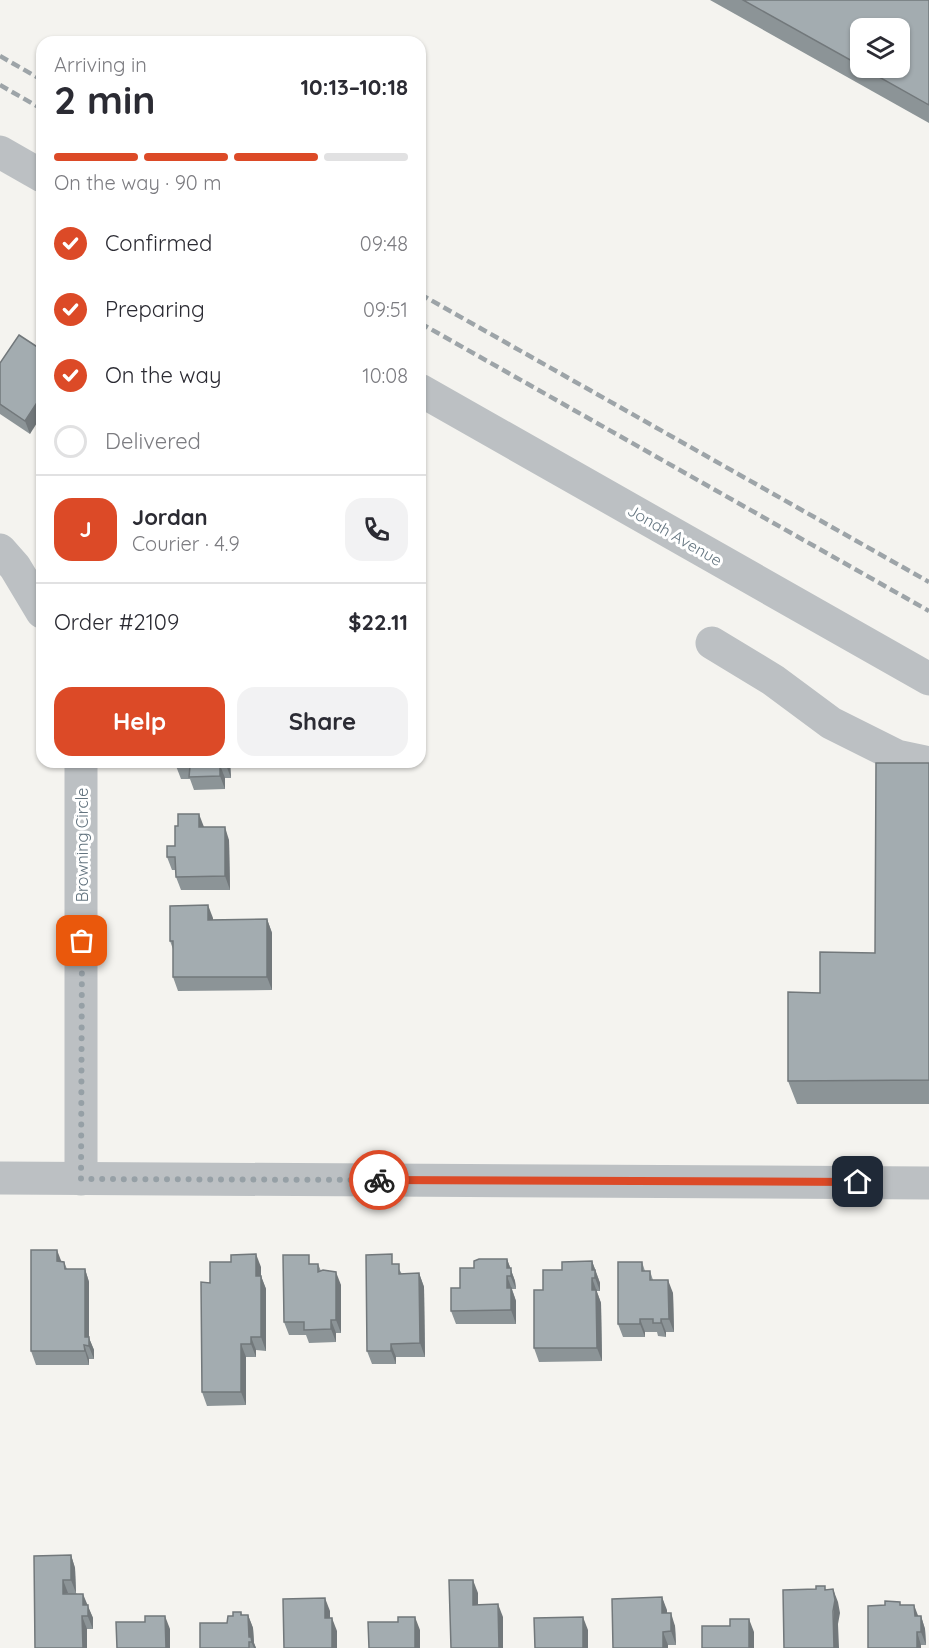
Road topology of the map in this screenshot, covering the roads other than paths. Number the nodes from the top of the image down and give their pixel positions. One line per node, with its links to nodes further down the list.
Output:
1 (0, 152): 2 (street)
2 (36, 173)
3 (426, 393): 7 (street, Jonah Avenue)
4 (0, 550): 5 (street)
5 (36, 602)
6 (711, 644): 8 (street)
7 (929, 679)
8 (929, 763)
9 (81, 768): 11 (street, Browning Circle)
10 (0, 1178): 11 (street)
11 (81, 1179): 12 (street)
12 (929, 1182)

